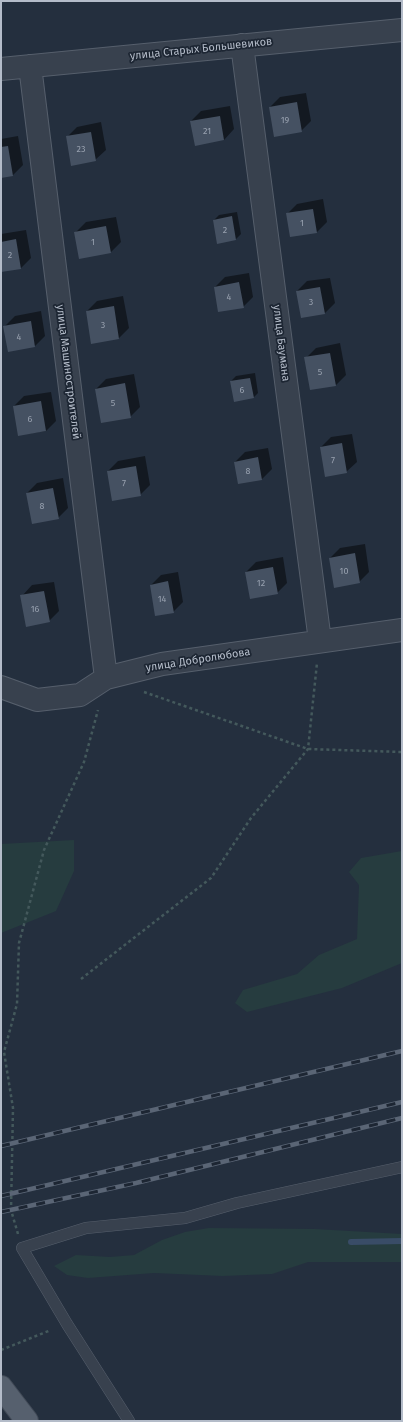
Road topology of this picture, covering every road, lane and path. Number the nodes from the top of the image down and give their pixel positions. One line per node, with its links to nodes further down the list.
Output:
1 (402, 30): 2 (street, улица Старых Большевиков)
2 (242, 45): 3 (street, улица Старых Большевиков); 6 (street, улица Баумана)
3 (30, 66): 4 (street, улица Старых Большевиков); 7 (street, улица Машиностроителей)
4 (1, 68)
5 (402, 630): 6 (street, улица Добролюбова)
6 (320, 641): 7 (street, улица Добролюбова); 10 (path)
7 (106, 678): 8 (street, улица Добролюбова); 14 (path)
8 (1, 687)
9 (143, 691): 10 (path)
10 (308, 749): 11 (path); 12 (path)
11 (402, 752)
12 (81, 979)
13 (402, 1167): 14 (lane)
14 (22, 1248): 15 (lane)
15 (67, 1324): 16 (path); 19 (lane)
16 (1, 1350)
17 (1, 1387): 18 (main road)
18 (27, 1421)
19 (129, 1421)

